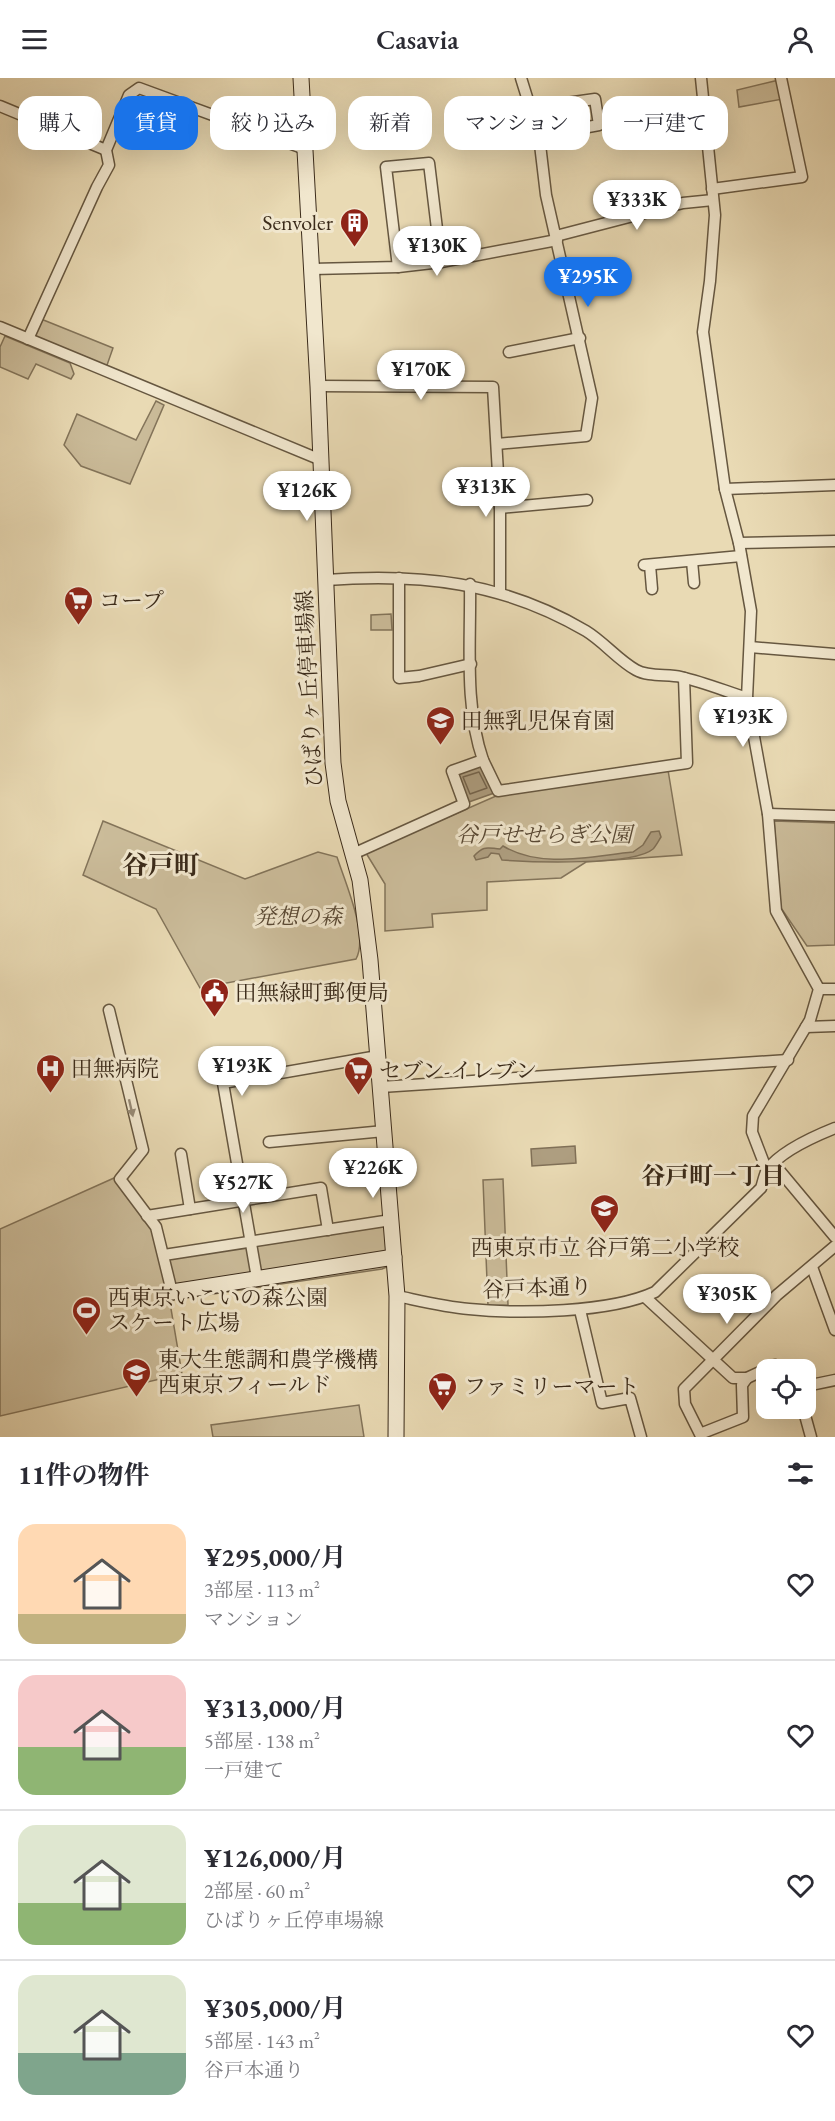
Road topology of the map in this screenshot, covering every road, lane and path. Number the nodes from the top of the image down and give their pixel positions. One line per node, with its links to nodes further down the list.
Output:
1 (301, 78): 5 (main road, ひばりヶ丘停車場線)
2 (520, 78): 6 (street)
3 (701, 78): 14 (street)
4 (781, 78): 14 (street)
5 (302, 96)
6 (527, 96)
7 (590, 100): 10 (street)
8 (0, 106): 11 (street)
9 (210, 114): 11 (street)
10 (590, 127)
11 (106, 150): 21 (street)
12 (305, 150): 18 (main road, ひばりヶ丘停車場線)
13 (540, 150): 15 (street)
14 (713, 195): 15 (street); 27 (street)
15 (557, 238): 16 (street); 20 (street)
16 (441, 262): 17 (street); 17 (street)
17 (398, 267): 18 (street)
18 (312, 269): 23 (main road, ひばりヶ丘停車場線)
19 (0, 327): 21 (street)
20 (580, 338): 22 (street); 24 (street)
21 (28, 339): 25 (street)
22 (509, 352)
23 (318, 386): 24 (street); 25 (main road, ひばりヶ丘停車場線)
24 (497, 444): 29 (street)
25 (321, 460): 35 (main road, ひばりヶ丘停車場線)
26 (835, 485): 27 (street)
27 (725, 489): 31 (street)
28 (587, 500): 29 (street)
29 (500, 508): 39 (street)
30 (835, 541): 31 (street)
31 (739, 543): 32 (street)
32 (741, 556): 33 (street); 40 (street)
33 (692, 561): 36 (street); 38 (street)
34 (399, 578): 35 (street); 37 (street); 42 (street)
35 (326, 580): 48 (main road, ひばりヶ丘停車場線)
36 (694, 583)
37 (470, 584): 39 (street); 42 (street)
38 (652, 589)
39 (500, 592): 43 (street)
40 (750, 647): 41 (street); 44 (street)
41 (835, 654)
42 (471, 664): 45 (street)
43 (684, 678): 44 (street); 45 (street)
44 (747, 698): 46 (street)
45 (483, 760): 48 (street)
46 (768, 814): 47 (street); 49 (street)
47 (835, 816)
48 (353, 854): 54 (main road, ひばりヶ丘停車場線)
49 (819, 989): 50 (street); 53 (street)
50 (835, 989)
51 (109, 1010): 64 (street, one-way to 64)
52 (835, 1026): 53 (street)
53 (806, 1027): 55 (street)
54 (378, 1056): 56 (main road, ひばりヶ丘停車場線); 62 (street)
55 (788, 1060): 56 (street); 61 (street)
56 (381, 1087): 58 (main road, ひばりヶ丘停車場線)
57 (835, 1128): 61 (street)
58 (384, 1131): 59 (street); 65 (main road, ひばりヶ丘停車場線)
59 (269, 1142)
60 (181, 1154): 63 (street)
61 (770, 1168): 67 (street); 76 (street, 谷戸本通り)
62 (243, 1200): 63 (street); 66 (street); 68 (street)
63 (190, 1209): 64 (street)
64 (147, 1216): 70 (street)
65 (391, 1220): 66 (street); 71 (main road, ひばりヶ丘停車場線)
66 (328, 1230): 68 (street)
67 (835, 1237)
68 (250, 1242): 70 (street); 73 (street)
69 (835, 1246): 72 (street)
70 (164, 1255): 74 (street)
71 (394, 1257): 73 (main road); 75 (main road, ひばりヶ丘停車場線)
72 (812, 1267): 78 (street); 80 (street)
73 (257, 1278): 74 (main road)
74 (172, 1292)
75 (397, 1296): 77 (street, 谷戸本通り); 86 (main road, ひばりヶ丘停車場線)
76 (645, 1297): 77 (street, 谷戸本通り); 80 (street)
77 (580, 1310): 87 (street)
78 (832, 1312): 79 (street)
79 (835, 1330)
80 (712, 1361): 82 (street); 82 (street)
81 (756, 1374): 82 (street)
82 (747, 1378)
83 (835, 1380): 84 (street)
84 (816, 1384)
85 (806, 1419): 88 (street)
86 (396, 1437)
87 (641, 1437)
88 (811, 1437)

